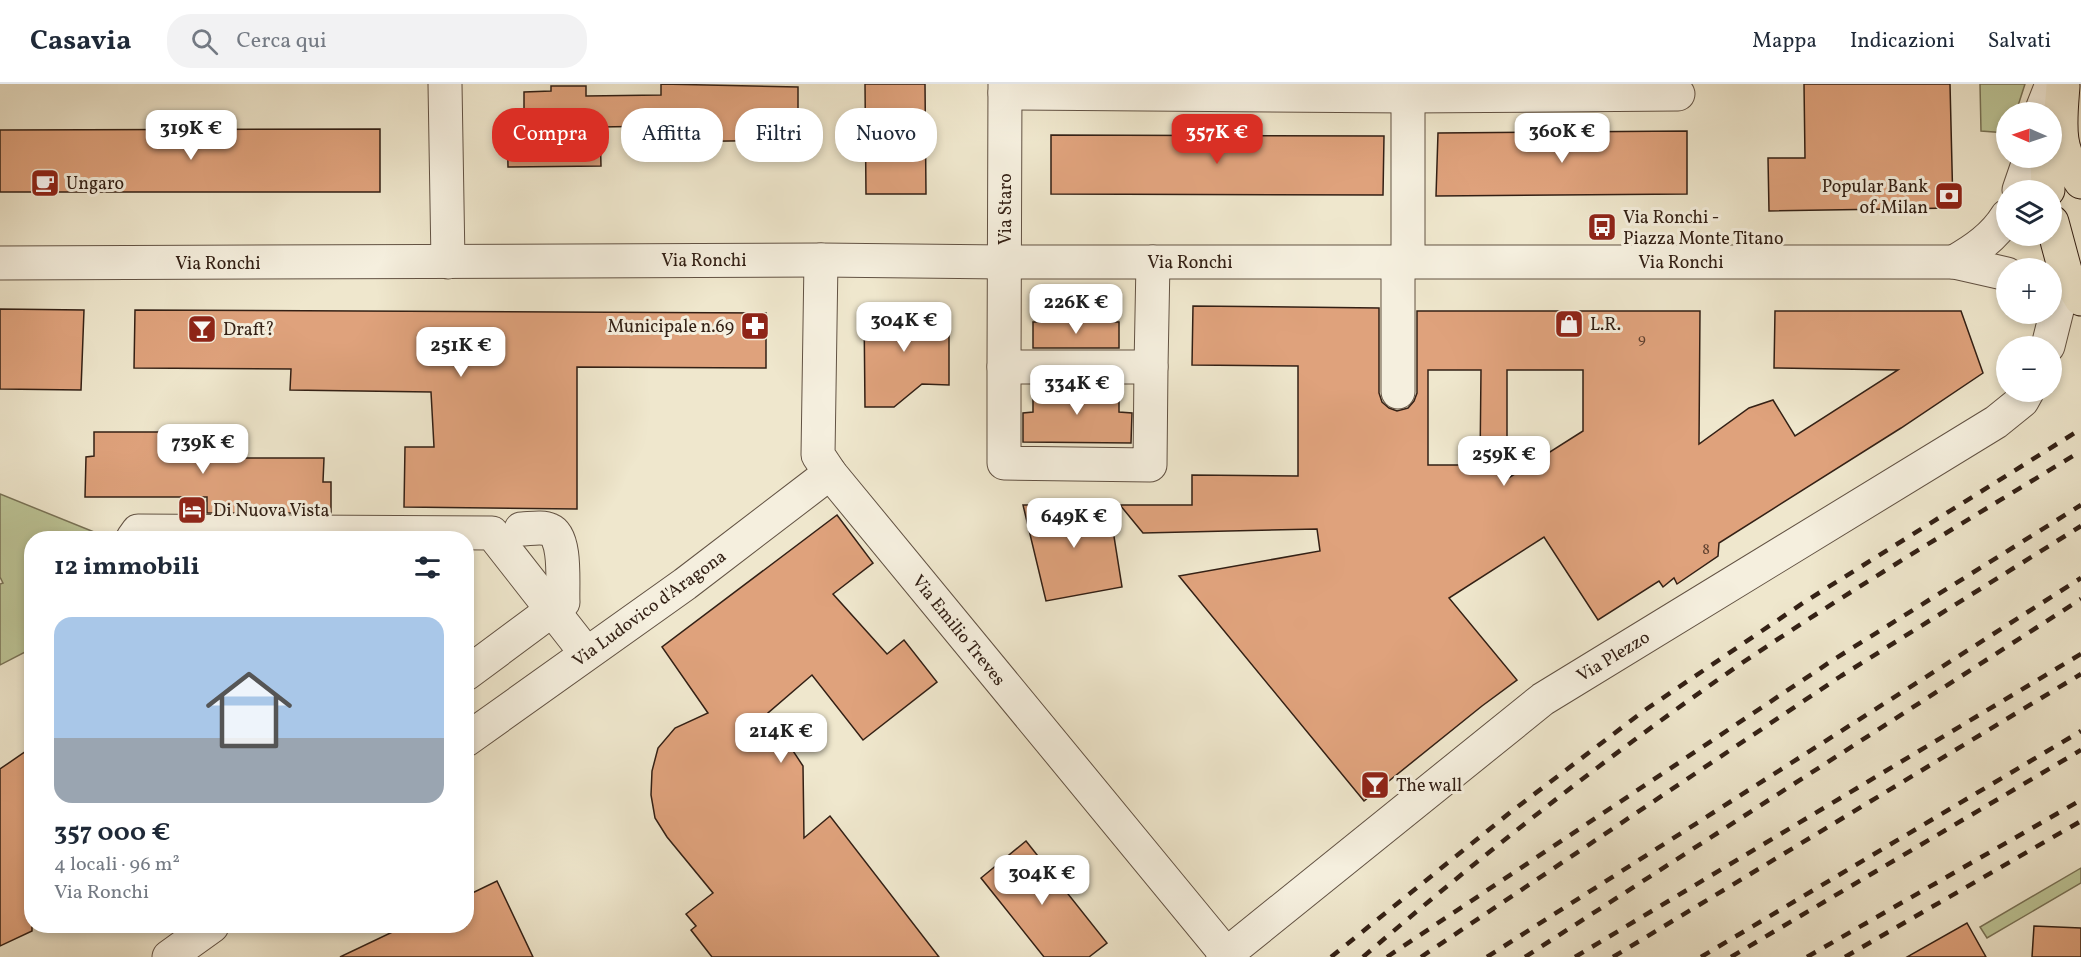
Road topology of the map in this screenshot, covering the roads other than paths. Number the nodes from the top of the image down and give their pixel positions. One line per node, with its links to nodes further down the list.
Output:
1 (445, 84): 12 (street)
2 (2059, 85): 6 (street); 7 (main road); 8 (main road)
3 (1005, 89): 5 (street); 13 (street, Via Staro)
4 (1678, 94): 5 (street)
5 (1408, 96): 15 (street)
6 (2048, 102)
7 (2056, 102)
8 (2081, 182)
9 (1996, 228): 16 (street)
10 (2060, 246): 19 (main road)
11 (821, 260): 12 (street, Via Ronchi); 13 (street, Via Ronchi); 25 (street, Via Emilio Treves)
12 (448, 262): 17 (street, Via Ronchi)
13 (1004, 262): 14 (street, Via Ronchi); 21 (street, Via Staro)
14 (1153, 262): 15 (street, Via Ronchi); 22 (street)
15 (1403, 262): 16 (street, Via Ronchi); 23 (street)
16 (1954, 262): 18 (street, Via Ronchi)
17 (0, 263)
18 (1996, 272)
19 (2070, 278): 20 (street)
20 (2051, 336)
21 (1004, 367): 22 (street); 22 (street, Via Staro)
22 (1151, 367)
23 (1398, 392)
24 (2021, 402): 33 (street, Via Plezzo)
25 (830, 473): 29 (street, Via Ludovico d'Aragona); 33 (street, Via Emilio Treves)
26 (521, 529): 28 (street)
27 (474, 533): 28 (street)
28 (554, 610): 29 (street); 30 (street)
29 (586, 654): 31 (street, Via Ludovico d'Aragona)
30 (474, 668)
31 (474, 734)
32 (202, 933): 34 (street)
33 (1224, 956)
34 (169, 957)

